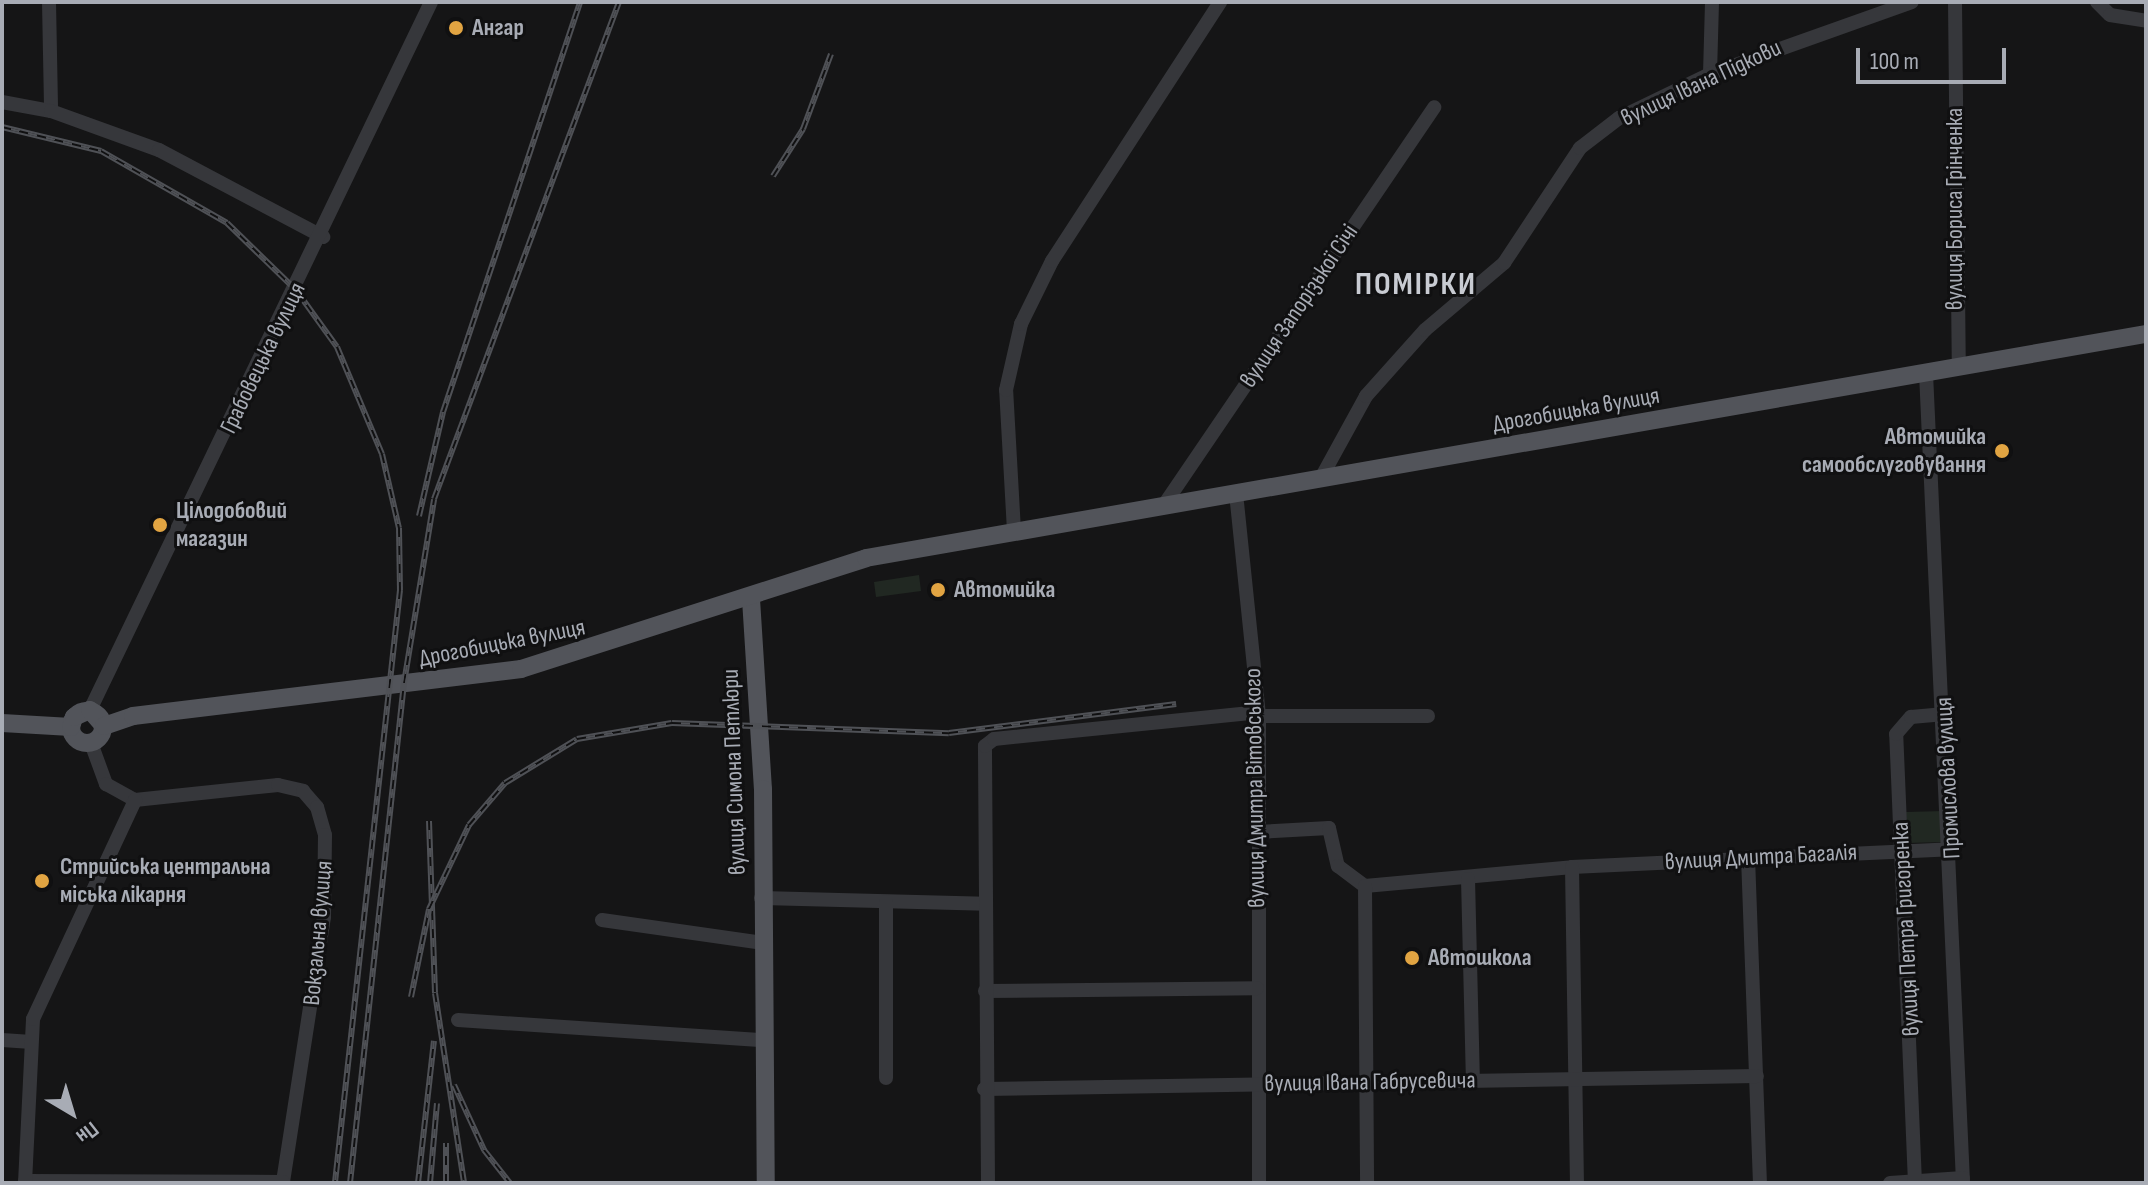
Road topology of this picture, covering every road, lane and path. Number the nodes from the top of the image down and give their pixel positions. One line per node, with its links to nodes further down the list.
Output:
1 (49, 2): 12 (street)
2 (431, 2): 13 (street, Грабовецька вулиця)
3 (1220, 2): 20 (street)
4 (1712, 2): 9 (street)
5 (1912, 2): 9 (street, вулиця Івана Підкови)
6 (1955, 2): 15 (street, вулиця Бориса Грінченка)
7 (2097, 2): 8 (street)
8 (2146, 21)
9 (1710, 74): 17 (street, вулиця Івана Підкови)
10 (2, 102): 12 (street)
11 (1434, 107): 19 (street, вулиця Запорізької Січі)
12 (51, 111): 13 (street)
13 (323, 237): 22 (street, Грабовецька вулиця)
14 (2146, 334): 15 (main road, Дрогобицька вулиця)
15 (1959, 367): 16 (main road, Дрогобицька вулиця)
16 (1926, 373): 17 (main road, Дрогобицька вулиця); 24 (street, Промислова вулиця)
17 (1321, 478): 18 (main road, Дрогобицька вулиця)
18 (1236, 493): 19 (main road, Дрогобицька вулиця); 23 (street, вулиця Дмитра Вітовського)
19 (1164, 505): 20 (main road, Дрогобицька вулиця)
20 (1014, 531): 21 (main road, Дрогобицька вулиця)
21 (751, 599): 27 (main road, Дрогобицька вулиця); 38 (main road, вулиця Симона Петлюри)
22 (90, 710): 27 (main road); 28 (main road)
23 (1259, 714): 25 (street); 31 (street, вулиця Дмитра Вітовського); 40 (street)
24 (1945, 714): 32 (street, Промислова вулиця); 33 (street, вулиця Петра Григоренка)
25 (1428, 716)
26 (2, 723): 28 (main road)
27 (104, 726): 29 (main road)
28 (71, 727): 29 (main road)
29 (91, 743): 30 (street)
30 (135, 800): 48 (street); 59 (street, Вокзальна вулиця)
31 (1258, 832): 37 (street); 43 (street, вулиця Дмитра Вітовського)
32 (1951, 849): 33 (street, вулиця Дмитра Багалія); 56 (street, Промислова вулиця)
33 (1901, 851): 34 (street, вулиця Дмитра Багалія); 58 (street, вулиця Петра Григоренка)
34 (1748, 857): 35 (street, вулиця Дмитра Багалія); 49 (street)
35 (1572, 867): 36 (street, вулиця Дмитра Багалія); 51 (street)
36 (1468, 879): 37 (street, вулиця Дмитра Багалія); 52 (street)
37 (1365, 886): 53 (street)
38 (761, 898): 39 (street); 42 (main road, вулиця Симона Петлюри)
39 (886, 902): 40 (street); 50 (street)
40 (985, 904): 44 (street)
41 (602, 920): 42 (street)
42 (763, 943): 47 (main road, вулиця Симона Петлюри)
43 (1257, 988): 44 (street); 54 (street, вулиця Дмитра Вітовського)
44 (985, 991): 55 (street)
45 (458, 1020): 47 (street)
46 (2, 1040): 48 (street)
47 (763, 1040): 60 (main road, вулиця Симона Петлюри)
48 (28, 1042): 57 (street)
49 (1757, 1076): 51 (street, вулиця Івана Габрусевича); 65 (street)
50 (886, 1078)
51 (1578, 1078): 52 (street, вулиця Івана Габрусевича); 64 (street)
52 (1473, 1080): 53 (street, вулиця Івана Габрусевича)
53 (1366, 1081): 54 (street, вулиця Івана Габрусевича); 63 (street)
54 (1260, 1085): 55 (street, вулиця Івана Габрусевича); 62 (street, вулиця Дмитра Вітовського)
55 (984, 1089): 61 (street)
56 (1963, 1181): 58 (street)
57 (25, 1182): 59 (street)
58 (1915, 1182): 66 (street)
59 (283, 1183)
60 (766, 1183)
61 (988, 1183)
62 (1259, 1183)
63 (1367, 1183)
64 (1577, 1183)
65 (1760, 1183)
66 (1890, 1183)

